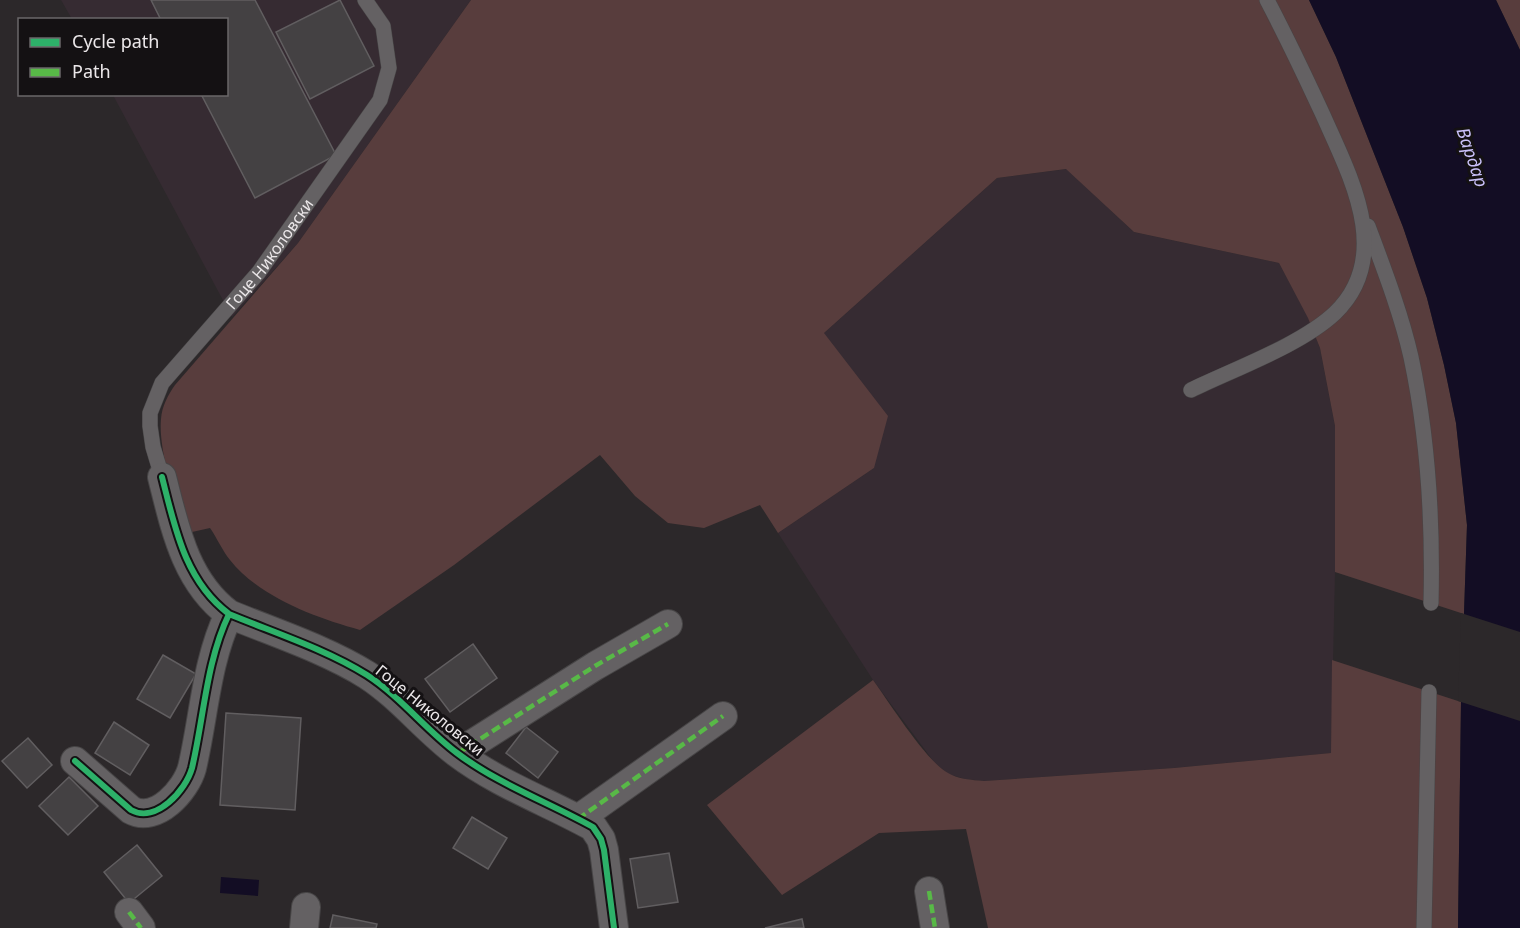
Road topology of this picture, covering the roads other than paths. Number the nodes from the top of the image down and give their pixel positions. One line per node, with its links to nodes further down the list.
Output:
1 (365, 0): 5 (lane, Гоце Николовски)
2 (1267, 0): 3 (lane)
3 (1360, 204): 4 (lane); 6 (lane)
4 (1191, 390)
5 (162, 477): 7 (street, Гоце Николовски)
6 (1431, 603)
7 (229, 614): 11 (street, Гоце Николовски); 12 (street)
8 (668, 624): 11 (street, Гоце Николовски)
9 (1429, 692): 17 (lane)
10 (723, 716): 13 (street)
11 (458, 753): 13 (street, Гоце Николовски)
12 (75, 761)
13 (578, 819): 15 (street, Гоце Николовски)
14 (928, 891): 16 (street)
15 (614, 928)
16 (935, 928)
17 (1424, 928)

